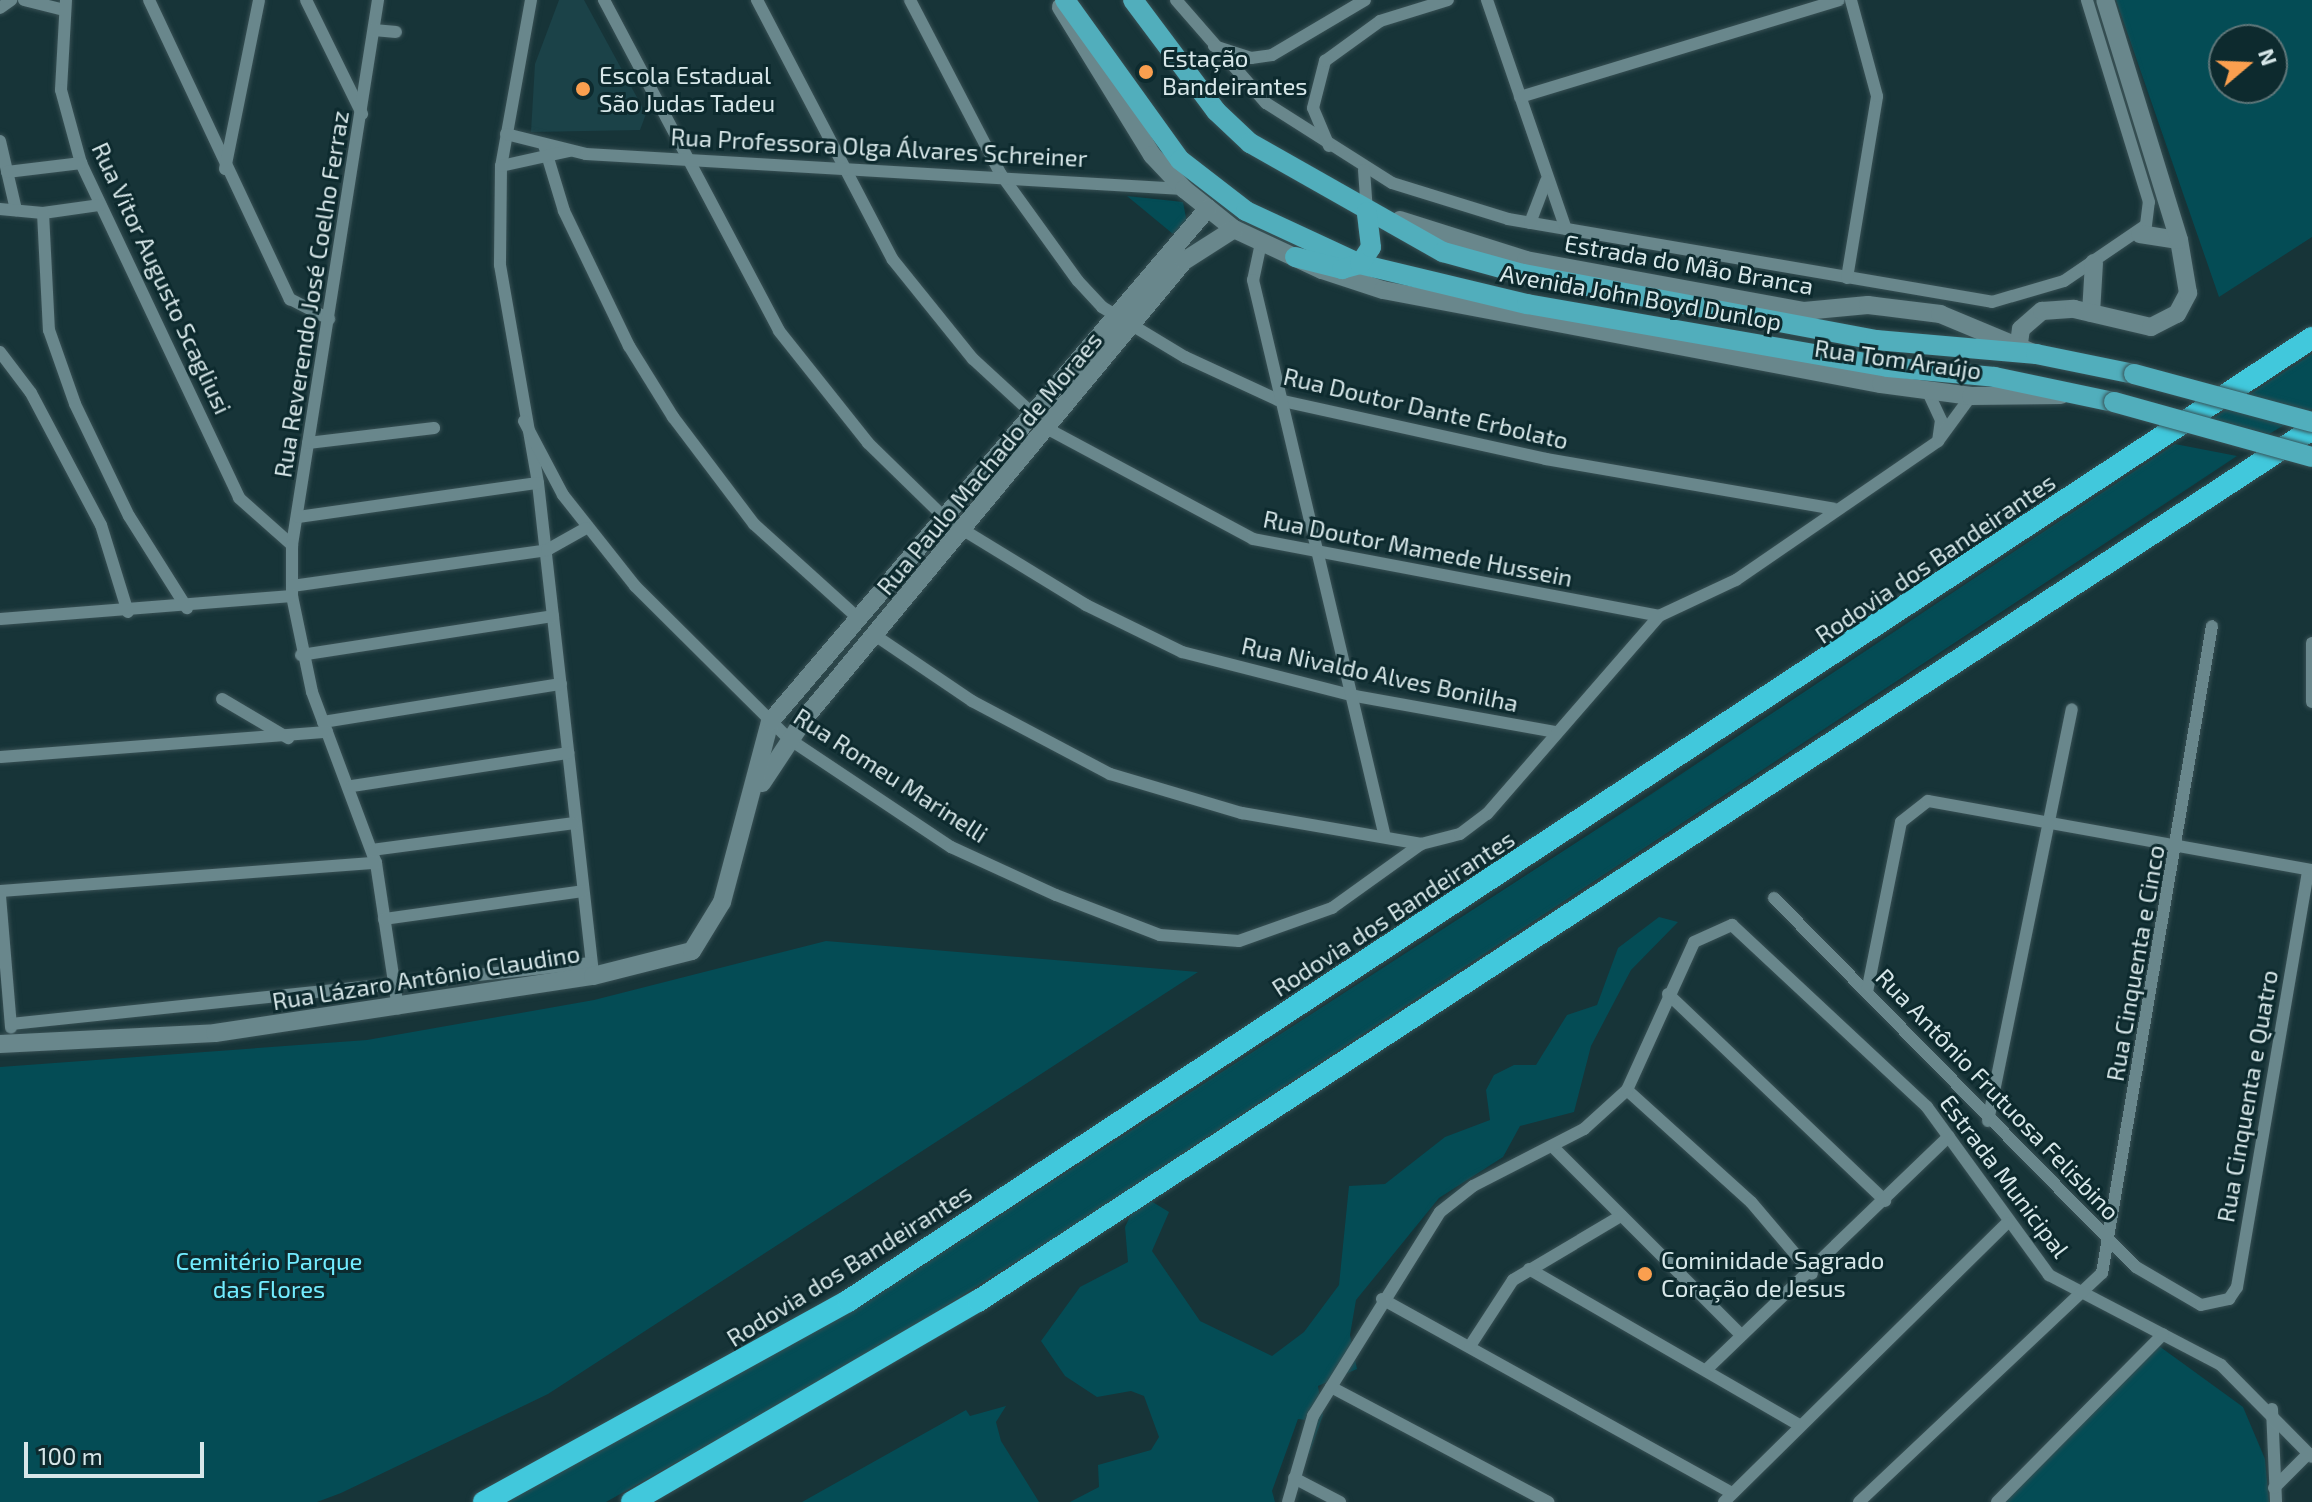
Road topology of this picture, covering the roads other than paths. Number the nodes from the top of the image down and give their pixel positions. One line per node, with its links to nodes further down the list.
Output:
1 (11, 0): 24 (street)
2 (24, 0): 23 (street)
3 (149, 0): 40 (street)
4 (259, 0): 40 (street)
5 (306, 0): 30 (street)
6 (378, 0): 25 (street, Rua Reverendo José Coelho Ferraz)
7 (531, 0): 31 (street, Rua Romeu Marinelli)
8 (604, 0): 37 (street, Rua Nivaldo Alves Bonilha)
9 (757, 0): 41 (street)
10 (910, 0): 44 (street, Rua Doutor Dante Erbolato)
11 (1057, 0): 28 (main road)
12 (1065, 0): 28 (main road, Avenida John Boyd Dunlop)
13 (1133, 0): 51 (main road, Avenida John Boyd Dunlop)
14 (1176, 0): 27 (street)
15 (1365, 0): 27 (street)
16 (1448, 0): 22 (street)
17 (1487, 0): 29 (street)
18 (1839, 0): 29 (street)
19 (1851, 0): 62 (street)
20 (2087, 0): 56 (street)
21 (2105, 0): 57 (main road)
22 (1419, 4): 35 (street)
23 (65, 5): 38 (street, Rua Vitor Augusto Scagliusi)
24 (0, 8)
25 (374, 30): 26 (street); 30 (street, Rua Reverendo José Coelho Ferraz)
26 (396, 32)
27 (1209, 43): 35 (street)
28 (1099, 64): 46 (main road); 61 (main road, Avenida John Boyd Dunlop)
29 (1520, 97): 45 (street)
30 (362, 114): 67 (street, Rua Reverendo José Coelho Ferraz)
31 (506, 134): 33 (street, Rua Professora Olga Álvares Schreiner); 39 (street, Rua Romeu Marinelli)
32 (0, 141): 43 (street)
33 (544, 145): 34 (street, Rua Professora Olga Álvares Schreiner); 36 (street)
34 (572, 151): 36 (street, Rua Professora Olga Álvares Schreiner); 37 (street, Rua Professora Olga Álvares Schreiner)
35 (1333, 152): 42 (street)
36 (544, 159): 39 (street, Rua Professora Olga Álvares Schreiner); 101 (street)
37 (686, 159): 41 (street, Rua Professora Olga Álvares Schreiner); 89 (street, Rua Nivaldo Alves Bonilha)
38 (81, 163): 43 (street); 47 (street, Rua Vitor Augusto Scagliusi)
39 (501, 166): 77 (street, Rua Romeu Marinelli)
40 (225, 169): 67 (street)
41 (845, 169): 44 (street, Rua Professora Olga Álvares Schreiner); 76 (street)
42 (1364, 170): 51 (street); 53 (street)
43 (7, 172): 50 (street)
44 (1000, 173): 46 (street, Rua Professora Olga Álvares Schreiner); 65 (street, Rua Doutor Dante Erbolato)
45 (1545, 174): 53 (street); 55 (street)
46 (1184, 189): 48 (main road)
47 (100, 205): 52 (street); 92 (street, Rua Vitor Augusto Scagliusi)
48 (1208, 208): 54 (main road); 65 (main road, Rua Paulo Machado de Moraes)
49 (0, 209): 50 (street)
50 (16, 210): 52 (street)
51 (1367, 212): 61 (main road); 66 (main road, Estrada do Mão Branca); 70 (main road, Avenida John Boyd Dunlop)
52 (43, 213): 96 (street)
53 (1530, 223): 55 (street)
54 (1234, 229): 58 (main road); 68 (main road, Rua Paulo Machado de Moraes)
55 (1566, 229): 62 (street)
56 (2140, 234): 57 (main road); 60 (street)
57 (2179, 240): 64 (main road)
58 (1261, 243): 59 (main road); 75 (street)
59 (1295, 257): 61 (main road); 72 (main road, Rua Tom Araújo)
60 (2094, 263): 63 (street); 64 (main road)
61 (1360, 264): 73 (main road, Avenida John Boyd Dunlop)
62 (1847, 278): 63 (street)
63 (1917, 292): 66 (street)
64 (2091, 313): 70 (main road)
65 (1115, 316): 68 (street, Rua Doutor Dante Erbolato); 76 (main road, Rua Paulo Machado de Moraes)
66 (1960, 318): 70 (main road, Estrada do Mão Branca)
67 (329, 319): 83 (street, Rua Reverendo José Coelho Ferraz)
68 (1134, 326): 75 (street, Rua Doutor Dante Erbolato); 81 (main road, Rua Paulo Machado de Moraes)
69 (2312, 338): 162 (highway, Rodovia dos Bandeirantes)
70 (2027, 348): 78 (main road, Avenida John Boyd Dunlop, bridge)
71 (0, 352): 97 (street)
72 (1927, 390): 74 (main road, Rua Tom Araújo); 82 (street)
73 (2076, 394): 74 (main road, Rua Tom Araújo); 84 (main road, Avenida John Boyd Dunlop, bridge)
74 (1971, 396): 82 (street)
75 (1278, 400): 87 (street, Rua Doutor Dante Erbolato); 94 (street)
76 (1036, 417): 89 (main road, Rua Paulo Machado de Moraes)
77 (524, 421): 85 (street, Rua Romeu Marinelli); 86 (street, Rua Romeu Marinelli)
78 (2312, 422)
79 (434, 428): 83 (street)
80 (2312, 429): 163 (highway)
81 (1050, 430): 91 (main road, Rua Paulo Machado de Moraes); 94 (street, Rua Doutor Mamede Hussein)
82 (1938, 441): 87 (street)
83 (308, 443): 88 (street, Rua Reverendo José Coelho Ferraz)
84 (2312, 457)
85 (538, 483): 86 (street, Rua Romeu Marinelli); 88 (street); 93 (street, Rua Romeu Marinelli)
86 (563, 495): 90 (street, Rua Romeu Marinelli)
87 (1834, 509): 99 (street)
88 (298, 517): 92 (street, Rua Reverendo José Coelho Ferraz)
89 (947, 520): 91 (street, Rua Nivaldo Alves Bonilha); 101 (main road, Rua Paulo Machado de Moraes)
90 (586, 528): 93 (street); 111 (street, Rua Romeu Marinelli)
91 (964, 532): 103 (main road, Rua Paulo Machado de Moraes); 107 (street, Rua Nivaldo Alves Bonilha)
92 (292, 545): 95 (street, Rua Reverendo José Coelho Ferraz)
93 (547, 550): 95 (street); 98 (street, Rua Romeu Marinelli)
94 (1318, 554): 99 (street, Rua Doutor Mamede Hussein); 107 (street)
95 (292, 591): 96 (street); 105 (street, Rua Reverendo José Coelho Ferraz)
96 (187, 608): 97 (street)
97 (128, 612): 100 (street)
98 (553, 616): 105 (street); 106 (street, Rua Romeu Marinelli)
99 (1659, 616): 113 (street)
100 (0, 619)
101 (859, 619): 111 (main road, Rua Paulo Machado de Moraes)
102 (2212, 626): 124 (street, Rua Cinquenta e Cinco)
103 (876, 636): 115 (main road, Rua Paulo Machado de Moraes); 122 (street)
104 (2312, 643): 109 (street)
105 (301, 655): 112 (street, Rua Reverendo José Coelho Ferraz)
106 (561, 684): 112 (street); 116 (street, Rua Romeu Marinelli)
107 (1355, 696): 113 (street, Rua Nivaldo Alves Bonilha); 122 (street)
108 (222, 699): 114 (street)
109 (2312, 702)
110 (2072, 709): 120 (street)
111 (770, 722): 115 (street, Rua Romeu Marinelli); 119 (main road, Rua Lázaro Antônio Claudino)
112 (325, 727): 114 (street); 118 (street, Rua Reverendo José Coelho Ferraz)
113 (1556, 732): 123 (street)
114 (288, 738): 117 (street)
115 (789, 739): 119 (main road, Rua Lázaro Antônio Claudino); 123 (street, Rua Romeu Marinelli)
116 (568, 753): 118 (street); 121 (street, Rua Romeu Marinelli)
117 (0, 757)
118 (352, 786): 125 (street, Rua Reverendo José Coelho Ferraz)
119 (751, 799): 131 (main road, Rua Lázaro Antônio Claudino)
120 (2049, 820): 124 (street); 133 (street); 139 (street)
121 (574, 823): 125 (street); 127 (street, Rua Romeu Marinelli)
122 (1385, 837): 123 (street)
123 (1421, 844)
124 (2178, 844): 126 (street); 145 (street, Rua Cinquenta e Cinco)
125 (374, 856): 128 (street); 130 (street, Rua Reverendo José Coelho Ferraz)
126 (2310, 870): 150 (street, Rua Cinquenta e Quatro)
127 (582, 891): 130 (street); 131 (street, Rua Romeu Marinelli)
128 (0, 894): 136 (street)
129 (1774, 898): 133 (street, Rua Antônio Frutuosa Felisbino)
130 (384, 919): 132 (street, Rua Reverendo José Coelho Ferraz)
131 (592, 970): 132 (street); 135 (main road, Rua Lázaro Antônio Claudino)
132 (397, 989): 135 (street, Rua Reverendo José Coelho Ferraz); 136 (street)
133 (1867, 992): 139 (street, Rua Antônio Frutuosa Felisbino)
134 (1668, 994): 138 (street); 140 (street, Estrada Municipal); 142 (street)
135 (398, 1008): 137 (main road, Rua Lázaro Antônio Claudino)
136 (11, 1024): 137 (street)
137 (5, 1044)
138 (1627, 1090): 141 (street); 147 (street)
139 (1988, 1121): 145 (street, Rua Antônio Frutuosa Felisbino)
140 (1949, 1136): 142 (street); 144 (street, Estrada Municipal)
141 (1553, 1147): 143 (street); 149 (street)
142 (1885, 1201): 147 (street)
143 (1621, 1216): 146 (street); 152 (street)
144 (2007, 1223): 148 (street, Estrada Municipal); 157 (street)
145 (2109, 1240): 148 (street, Rua Cinquenta e Cinco); 150 (street, Rua Antônio Frutuosa Felisbino)
146 (1529, 1269): 153 (street); 154 (street)
147 (1812, 1274): 152 (street)
148 (2078, 1295): 151 (street, Estrada Municipal); 167 (street, Rua Cinquenta e Cinco)
149 (1382, 1299): 153 (street); 155 (street)
150 (2201, 1305)
151 (2163, 1334): 156 (street, Estrada Municipal); 168 (street)
152 (1741, 1335): 154 (street)
153 (1470, 1346): 161 (street)
154 (1706, 1370): 157 (street)
155 (1331, 1387): 159 (street); 166 (street)
156 (2272, 1409): 158 (street, Estrada Municipal); 160 (street)
157 (1798, 1424): 161 (street)
158 (2311, 1455): 160 (street)
159 (1294, 1478): 164 (street); 165 (street)
160 (2274, 1488): 169 (street)
161 (1727, 1497)
162 (484, 1502)
163 (632, 1502)
164 (1288, 1502)
165 (1340, 1502)
166 (1548, 1502)
167 (1859, 1502)
168 (1997, 1502)
169 (2276, 1502)

